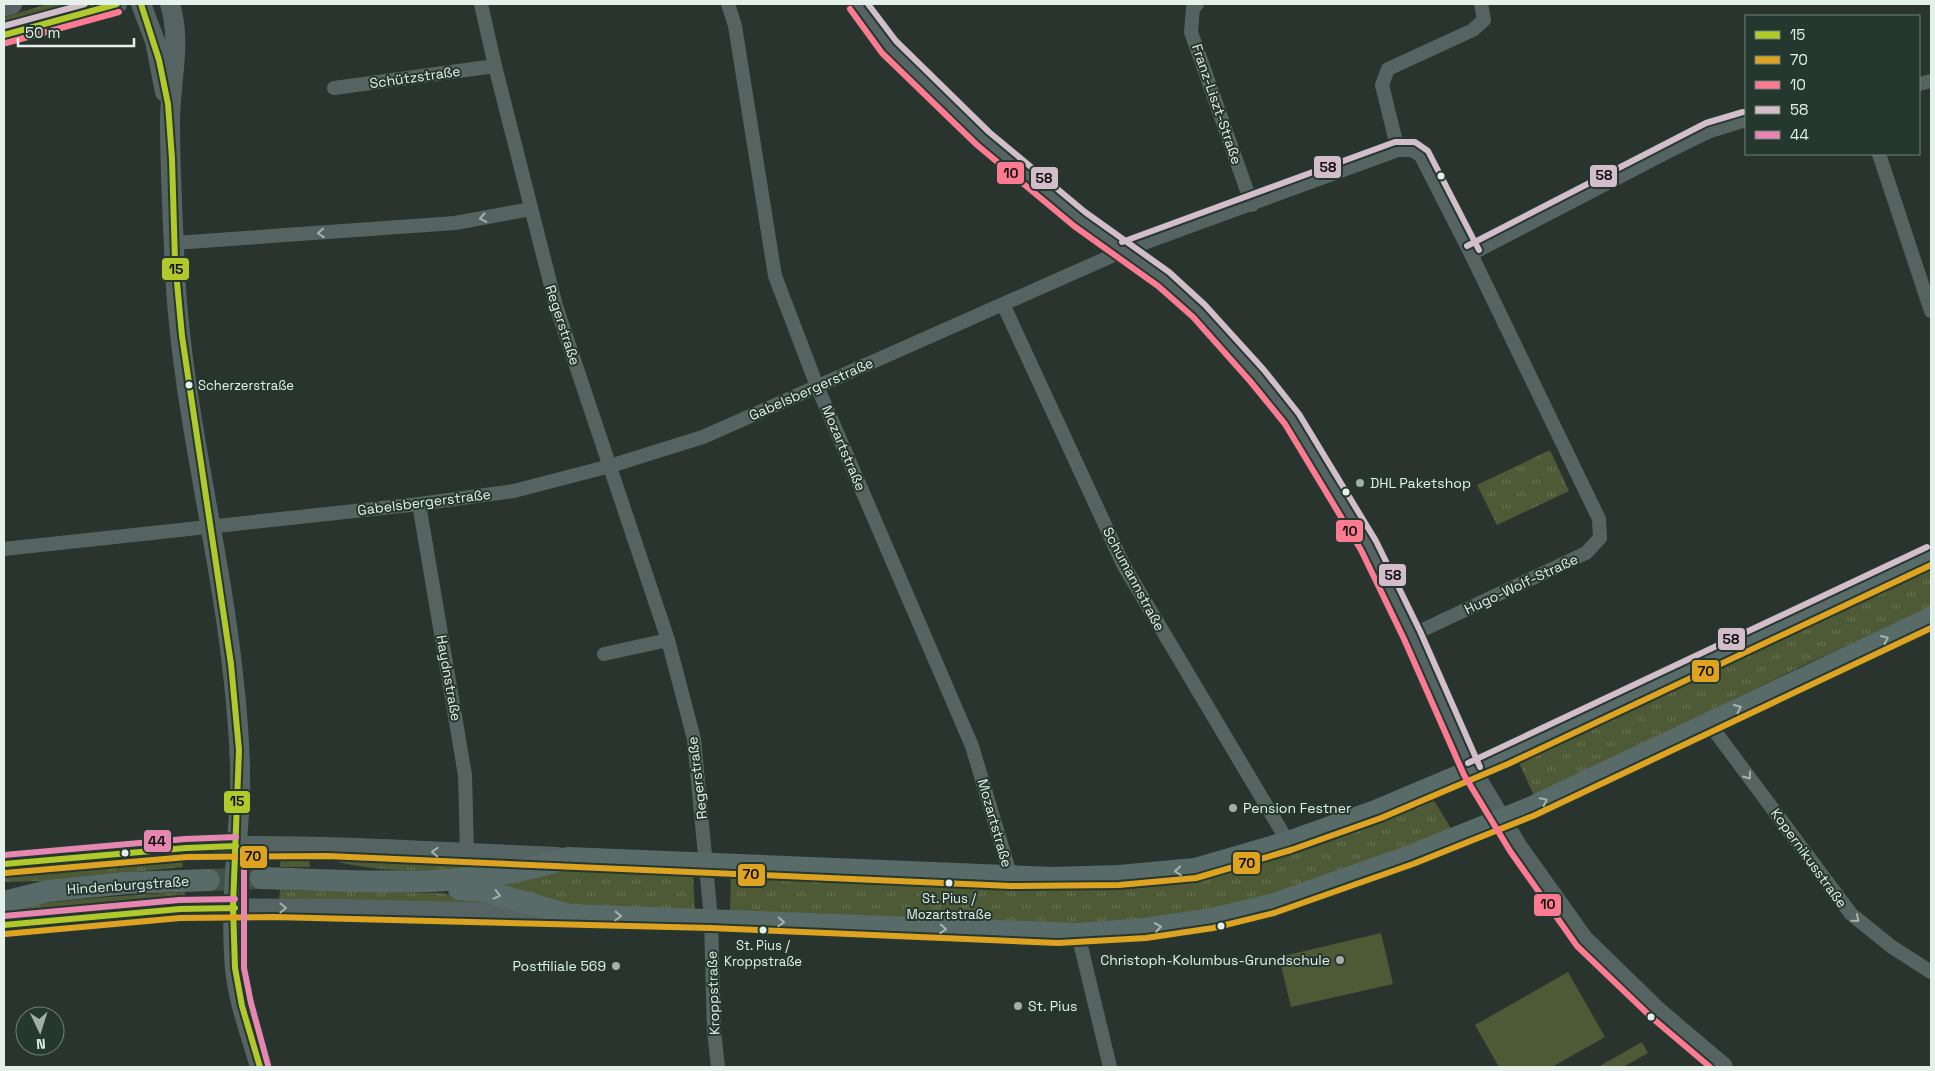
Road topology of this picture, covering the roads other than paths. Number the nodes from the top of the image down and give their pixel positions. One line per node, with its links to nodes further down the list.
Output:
1 (12, 4): 10 (main road)
2 (117, 4): 11 (main road)
3 (141, 4): 14 (main road)
4 (170, 4): 14 (main road)
5 (481, 4): 12 (street, Regerstraße)
6 (728, 4): 25 (street, Mozartstraße)
7 (857, 4): 21 (main road)
8 (1197, 4): 18 (street, Franz-Liszt-Straße)
9 (1482, 4): 16 (street)
10 (4, 6)
11 (4, 35)
12 (495, 66): 13 (street, Schützstraße); 19 (street, Regerstraße)
13 (334, 88)
14 (170, 118): 20 (main road)
15 (1745, 120): 22 (street)
16 (1398, 150): 18 (street, Gabelsbergerstraße); 22 (street, Hugo-Wolf-Straße)
17 (1879, 155): 24 (street)
18 (1252, 205): 21 (street, Gabelsbergerstraße)
19 (531, 209): 20 (street, one-way to 20); 26 (street, Regerstraße)
20 (174, 243): 28 (main road)
21 (1125, 250): 23 (street, Gabelsbergerstraße); 32 (main road)
22 (1471, 254): 32 (street, Hugo-Wolf-Straße)
23 (1003, 304): 25 (street, Gabelsbergerstraße); 38 (street, Schumannstraße)
24 (1931, 311)
25 (817, 386): 26 (street, Gabelsbergerstraße); 44 (street, Mozartstraße)
26 (610, 466): 27 (street, Gabelsbergerstraße); 33 (street, Regerstraße)
27 (419, 504): 28 (street, Gabelsbergerstraße); 40 (street, Haydnstraße)
28 (210, 527): 29 (street, Gabelsbergerstraße); 39 (main road)
29 (4, 549)
30 (1931, 555): 36 (main road)
31 (1931, 618): 35 (main road, one-way to 31)
32 (1412, 635): 36 (main road)
33 (668, 640): 34 (street); 43 (street, Regerstraße)
34 (604, 654)
35 (1708, 722): 37 (main road, one-way to 35); 56 (street, Kopernikusstraße, one-way to 56)
36 (1472, 771): 37 (main road); 38 (main road)
37 (1500, 820): 55 (main road, one-way to 37); 60 (main road)
38 (1288, 842): 44 (main road, one-way to 44)
39 (236, 846): 40 (main road, one-way to 39); 42 (main road); 51 (main road)
40 (467, 853): 41 (main road)
41 (568, 858): 43 (main road); 47 (main road)
42 (4, 864)
43 (706, 864): 44 (main road); 53 (street, Regerstraße)
44 (1011, 877)
45 (260, 878): 47 (main road)
46 (209, 880): 49 (main road, Hindenburgstraße)
47 (414, 883): 52 (main road, one-way to 52)
48 (4, 888): 49 (main road, Hindenburgstraße)
49 (48, 891): 50 (main road, Hindenburgstraße)
50 (4, 902)
51 (234, 908): 52 (main road, Hindenburgstraße, one-way to 52); 54 (main road, Hindenburgstraße); 57 (main road)
52 (570, 915): 53 (main road, one-way to 53)
53 (711, 919): 55 (main road, one-way to 55); 58 (street, Kroppstraße)
54 (4, 925)
55 (1078, 934): 59 (street)
56 (1931, 972)
57 (260, 1067)
58 (718, 1067)
59 (1110, 1067)
60 (1723, 1067)

